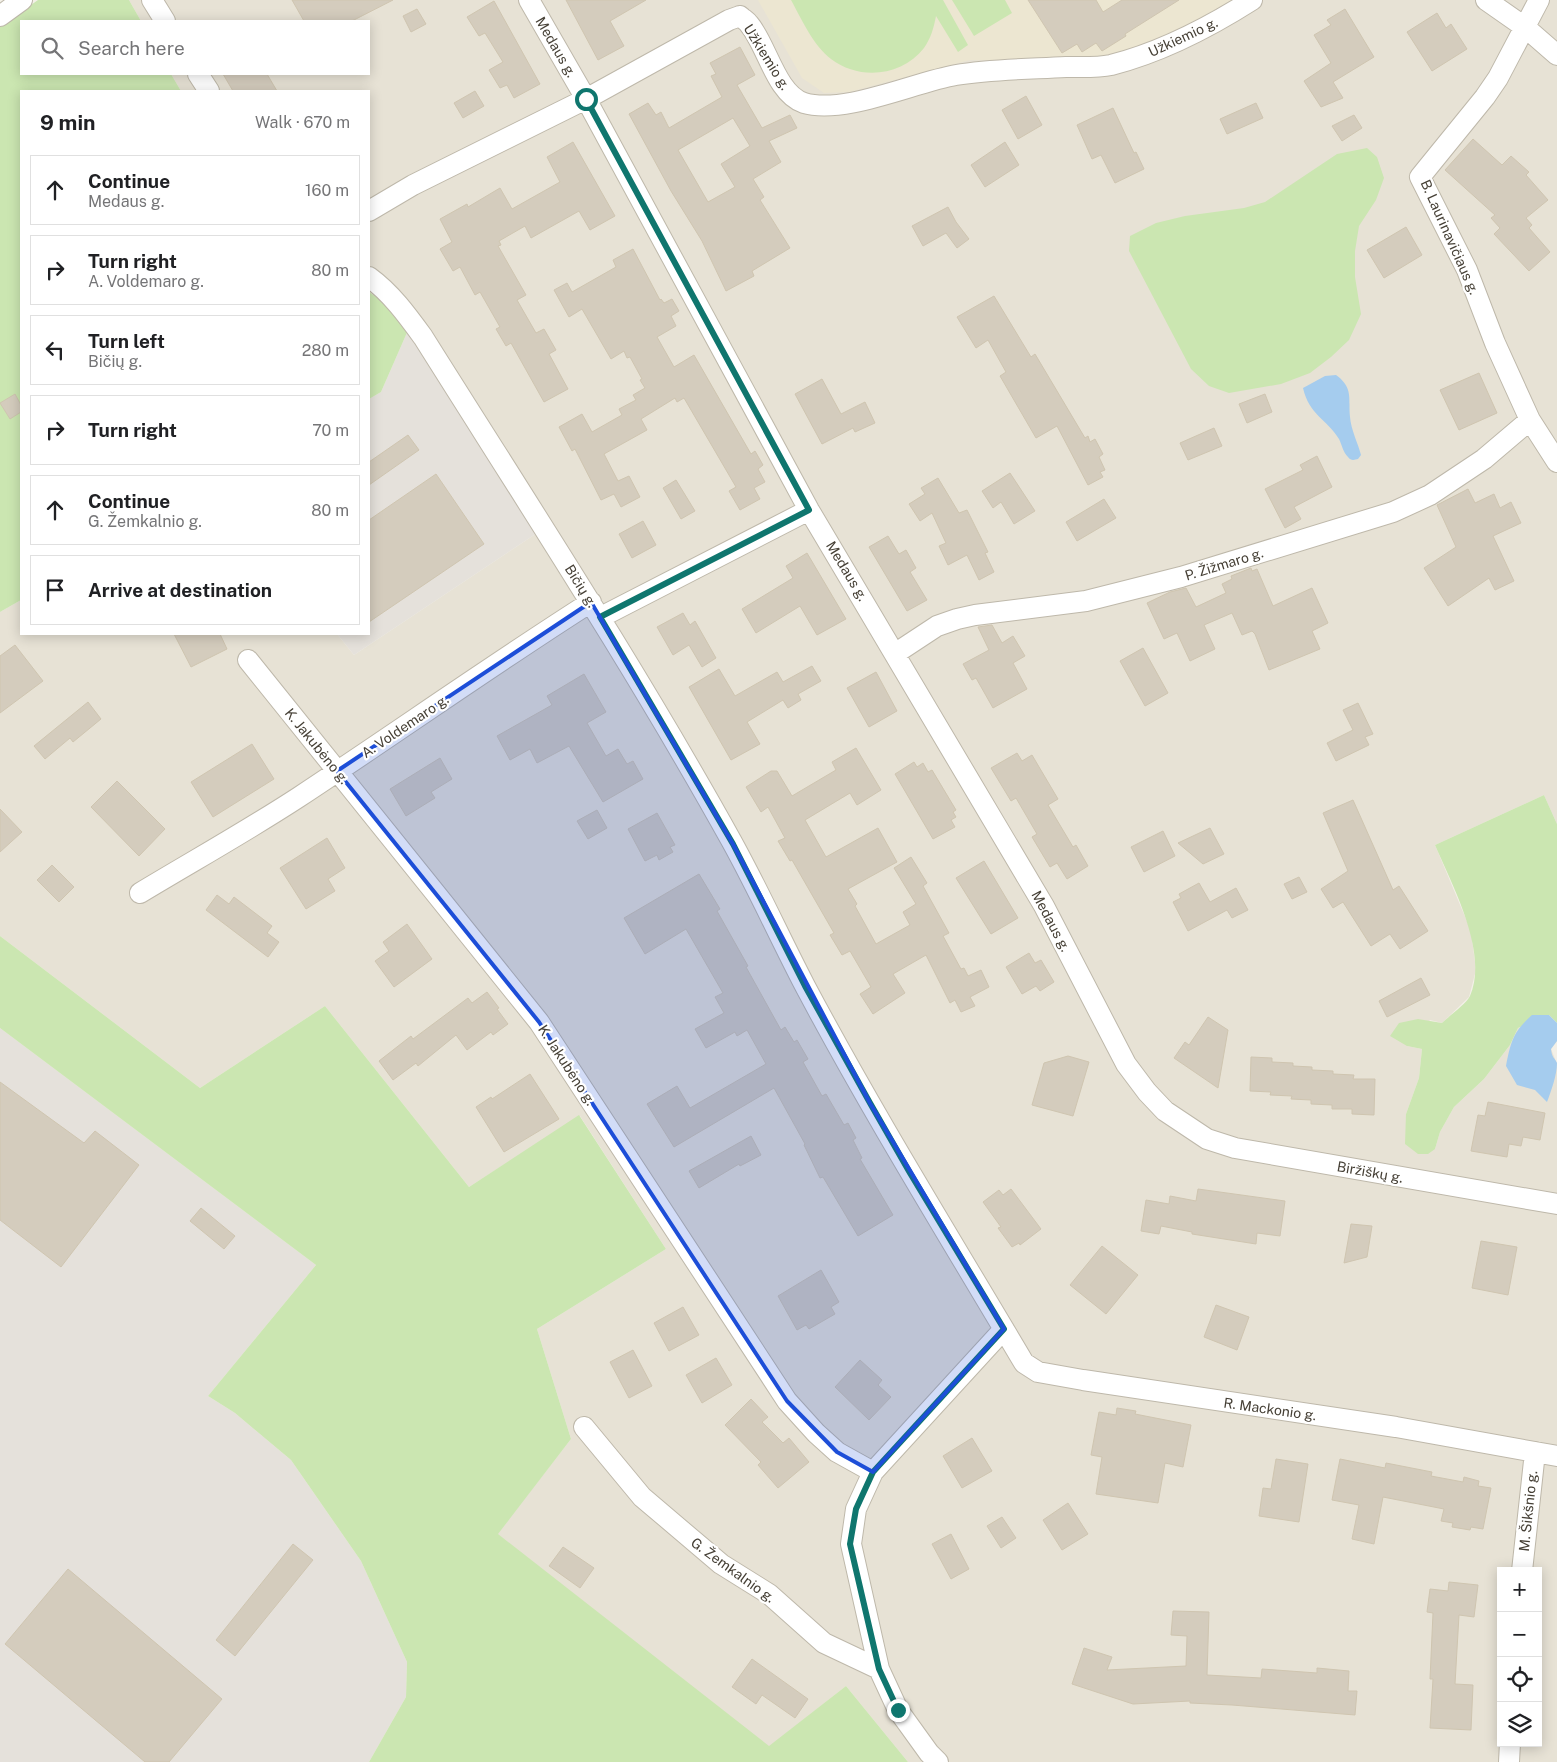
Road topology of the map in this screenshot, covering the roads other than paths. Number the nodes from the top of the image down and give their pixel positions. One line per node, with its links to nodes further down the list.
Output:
1 (22, 0): 8 (street)
2 (152, 0): 9 (street)
3 (528, 0): 14 (street, Medaus g.)
4 (1252, 0): 7 (street, Užkiemio g.)
5 (1486, 0): 10 (street)
6 (1540, 0): 10 (street)
7 (739, 8): 14 (street, Užkiemio g.)
8 (0, 16)
9 (164, 20)
10 (1526, 28): 11 (street); 17 (street, B. Laurinavičiaus g.)
11 (1557, 54)
12 (199, 75): 13 (street)
13 (208, 90)
14 (586, 99): 15 (street, Užkiemio g.); 19 (street, Medaus g.)
15 (370, 210)
16 (370, 278): 20 (street, Bičių g.)
17 (1530, 420): 18 (street, B. Laurinavičiaus g.); 21 (street, P. Žižmaro g.)
18 (1557, 462)
19 (809, 510): 20 (street, A. Voldemaro g.); 21 (street, Medaus g.)
20 (596, 610): 23 (street, A. Voldemaro g.); 27 (street, Bičių g.)
21 (896, 653): 25 (street, Medaus g.)
22 (248, 660): 23 (street, K. Jakubėno g.)
23 (337, 771): 24 (street, A. Voldemaro g.); 31 (street, K. Jakubėno g.)
24 (140, 893)
25 (1186, 1126): 26 (street, Biržiškų g.)
26 (1557, 1204)
27 (1004, 1329): 29 (street, R. Mackonio g.); 31 (street)
28 (584, 1428): 33 (street, G. Žemkalnio g.)
29 (1535, 1452): 30 (street, R. Mackonio g.); 32 (street, M. Šikšnio g.)
30 (1557, 1456)
31 (873, 1472): 33 (street)
32 (1522, 1567)
33 (879, 1669): 35 (street)
34 (1510, 1747): 36 (street)
35 (938, 1762)
36 (1509, 1762)

